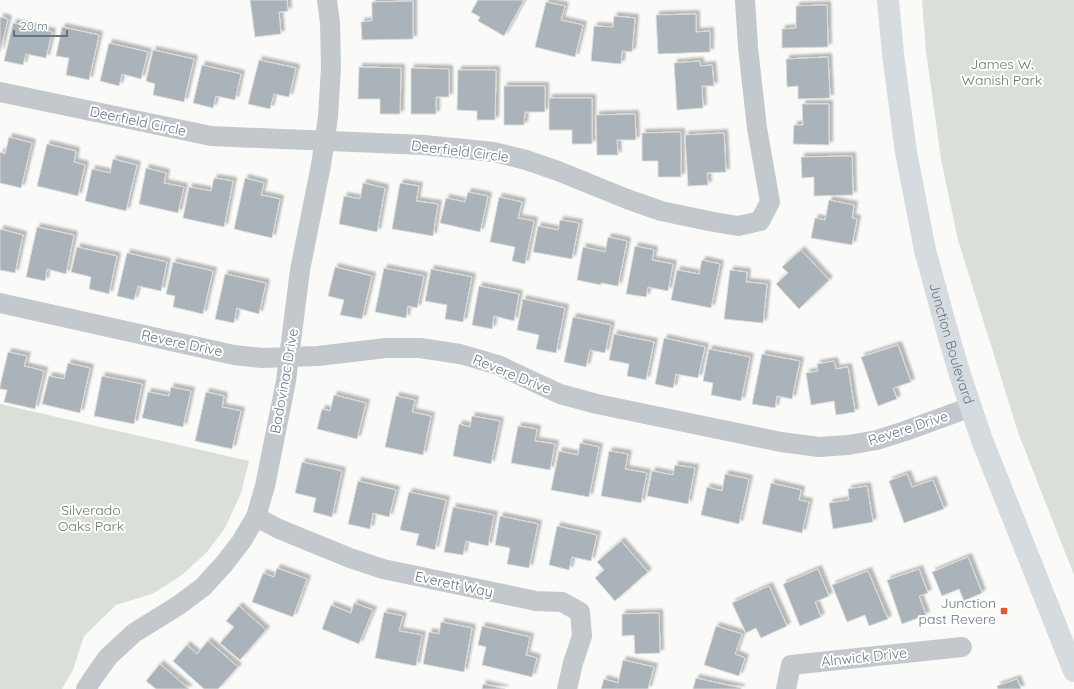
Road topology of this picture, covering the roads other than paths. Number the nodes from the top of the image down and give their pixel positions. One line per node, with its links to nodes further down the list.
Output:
1 (327, 0): 5 (street, Badovinac Drive)
2 (745, 0): 5 (street, Deerfield Circle)
3 (888, 0): 8 (main road, Junction Boulevard)
4 (0, 92): 5 (street, Deerfield Circle)
5 (325, 141): 7 (street, Badovinac Drive)
6 (0, 303): 7 (street, Revere Drive)
7 (290, 357): 8 (street, Revere Drive); 9 (street, Badovinac Drive)
8 (971, 407): 11 (main road, Junction Boulevard)
9 (256, 517): 12 (street, Badovinac Drive); 13 (street, Everett Way)
10 (962, 647): 14 (street, Alnwick Drive)
11 (1074, 671)
12 (86, 689)
13 (567, 689)
14 (786, 689)

